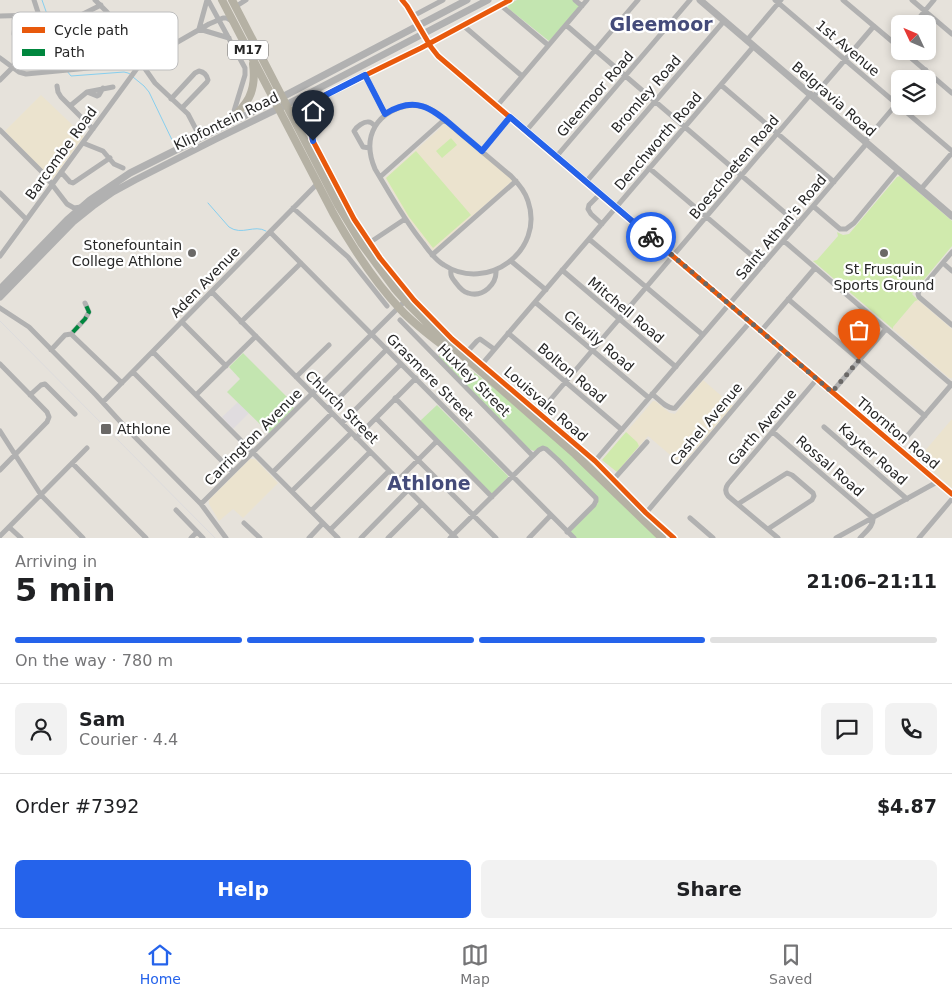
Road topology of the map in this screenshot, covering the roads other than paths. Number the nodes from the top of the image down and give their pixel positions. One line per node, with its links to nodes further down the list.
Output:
1 (34, 0): 24 (street)
2 (95, 0): 21 (street)
3 (208, 0): 29 (street); 36 (street)
4 (246, 0): 19 (street)
5 (402, 0): 28 (street)
6 (442, 0): 28 (street)
7 (467, 0): 33 (street, Klipfontein Road)
8 (488, 0): 39 (street, Klipfontein Road)
9 (510, 0): 20 (street)
10 (575, 0): 22 (street)
11 (587, 0): 22 (street)
12 (638, 0): 48 (street)
13 (690, 0): 62 (street, Gleemoor Road)
14 (700, 0): 31 (street, Belgravia Road)
15 (843, 0): 35 (street)
16 (912, 0): 23 (street)
17 (934, 0): 23 (street)
18 (778, 1): 43 (street); 51 (street, 1st Avenue)
19 (228, 3): 29 (street); 30 (main road, M17); 69 (main road, M17)
20 (502, 4): 32 (street); 46 (street)
21 (100, 5): 25 (street); 26 (street)
22 (582, 6): 34 (street)
23 (925, 11): 27 (street); 40 (street)
24 (38, 12)
25 (87, 12)
26 (106, 12)
27 (922, 15)
28 (413, 16): 33 (street)
29 (219, 18): 30 (street); 36 (street); 41 (street)
30 (233, 21): 49 (main road, M17)
31 (724, 21): 43 (street, Belgravia Road); 74 (street, Bromley Road)
32 (464, 24): 45 (street); 61 (street)
33 (418, 25): 39 (street, Thornton Road); 69 (street, Klipfontein Road)
34 (566, 25): 46 (street); 48 (street)
35 (874, 26): 42 (street); 51 (street, Boeschoeten Road)
36 (199, 29): 41 (street); 44 (street)
37 (6, 34): 38 (street)
38 (12, 34)
39 (423, 34): 45 (street, Thornton Road); 75 (street, Klipfontein Road)
40 (952, 34)
41 (229, 38): 80 (street)
42 (891, 38)
43 (747, 40): 47 (street, Belgravia Road)
44 (178, 41)
45 (429, 44): 60 (street, Louisvale Road); 77 (street, Thornton Road)
46 (548, 45): 61 (street)
47 (754, 46): 65 (street, Denchworth Road); 70 (street, Belgravia Road)
48 (595, 50): 62 (street); 91 (street)
49 (251, 55): 73 (main road, M17); 86 (main road)
50 (0, 58): 53 (street)
51 (845, 60): 70 (street, Boeschoeten Road); 71 (street, 1st Avenue)
52 (914, 60): 58 (street)
53 (12, 68): 64 (street)
54 (16, 70): 59 (street)
55 (64, 70): 59 (street)
56 (136, 70): 89 (street, Barcombe Road)
57 (146, 70): 72 (street)
58 (926, 70)
59 (57, 71)
60 (365, 75): 82 (street); 130 (street, Louisvale Road)
61 (522, 76): 77 (street)
62 (625, 76): 74 (street); 99 (street, Gleemoor Road)
63 (936, 79): 68 (street)
64 (0, 80)
65 (721, 85): 88 (street, Denchworth Road); 92 (street)
66 (57, 86): 76 (street)
67 (112, 87): 76 (street)
68 (952, 93)
69 (282, 96): 73 (street, Klipfontein Road); 75 (main road, M17)
70 (811, 96): 92 (street, Boeschoeten Road); 94 (street, Belgravia Road)
71 (891, 96)
72 (171, 98): 78 (street); 78 (street)
73 (274, 101): 79 (main road, M17); 86 (street, Klipfontein Road)
74 (655, 101): 88 (street); 109 (street, Bromley Road)
75 (287, 105): 79 (street, Klipfontein Road); 107 (main road, M17)
76 (70, 106): 89 (street)
77 (497, 106): 84 (street, Thornton Road)
78 (182, 108): 93 (street)
79 (278, 109): 107 (main road, M17); 148 (street, Klipfontein Road)
80 (234, 111)
81 (891, 111): 94 (street, Saint Athan's Road)
82 (385, 114): 85 (street); 87 (street)
83 (912, 115): 98 (street, 1st Avenue)
84 (510, 117): 91 (street, Thornton Road); 97 (street)
85 (445, 119): 97 (street); 106 (street)
86 (226, 124): 93 (street, Klipfontein Road)
87 (376, 126): 96 (street); 96 (street)
88 (685, 127): 102 (street, Denchworth Road); 105 (street)
89 (93, 129): 95 (street, Barcombe Road)
90 (0, 130): 111 (street)
91 (526, 131): 99 (street, Thornton Road)
92 (777, 133): 105 (street, Boeschoeten Road); 110 (street)
93 (200, 137): 117 (street, Klipfontein Road)
94 (866, 142): 103 (street, Belgravia Road); 110 (street, Saint Athan's Road)
95 (82, 143): 100 (street); 104 (street, Barcombe Road)
96 (370, 148): 106 (street)
97 (482, 151): 108 (street)
98 (952, 152): 112 (street)
99 (556, 157): 109 (street, Thornton Road)
100 (110, 158): 101 (street); 104 (street)
101 (123, 168)
102 (649, 168): 118 (street, Denchworth Road); 120 (street)
103 (898, 170): 112 (street, Belgravia Road); 116 (street)
104 (61, 172): 111 (street, Barcombe Road)
105 (742, 175): 120 (street, Boeschoeten Road); 126 (street)
106 (380, 177): 122 (street)
107 (321, 181): 119 (street, Aden Avenue); 152 (main road, M17)
108 (516, 181): 132 (street); 135 (street)
109 (586, 182): 114 (street, Thornton Road)
110 (834, 182): 116 (street, Saint Athan's Road)
111 (53, 184): 115 (street); 123 (street, Barcombe Road)
112 (921, 189): 121 (street, Belgravia Road)
113 (0, 193): 123 (street)
114 (600, 194): 118 (street, Thornton Road); 125 (street)
115 (67, 204): 117 (street); 124 (street)
116 (813, 206): 126 (street, Saint Athan's Road)
117 (82, 207): 124 (street, Klipfontein Road)
118 (616, 207): 125 (street, Denchworth Road); 134 (street, Thornton Road)
119 (293, 208): 127 (street, Aden Avenue); 154 (street)
120 (706, 216): 134 (street, Boeschoeten Road); 138 (street)
121 (952, 216)
122 (405, 219): 130 (street); 132 (street)
123 (26, 220): 133 (street, Barcombe Road)
124 (67, 220): 145 (street, Klipfontein Road)
125 (602, 224): 128 (street, Denchworth Road)
126 (798, 224): 129 (street, Saint Athan's Road)
127 (270, 232): 136 (street, Grasmere Street); 147 (street, Aden Avenue)
128 (589, 239): 142 (street, Denchworth Road); 144 (street)
129 (784, 241): 138 (street, Saint Athan's Road); 139 (street)
130 (369, 243): 176 (street, Louisvale Road)
131 (952, 252): 137 (street)
132 (432, 255): 140 (street)
133 (0, 256)
134 (673, 256): 144 (street, Boeschoeten Road); 153 (street, Thornton Road)
135 (511, 261): 141 (street); 146 (street)
136 (301, 262): 159 (street); 166 (street, Grasmere Street)
137 (942, 263): 143 (street); 161 (street)
138 (763, 265): 153 (street, Saint Athan's Road)
139 (815, 268): 149 (street); 162 (street)
140 (451, 269): 141 (street); 141 (street)
141 (496, 270)
142 (562, 270): 146 (street, Denchworth Road); 156 (street, Mitchell Road)
143 (952, 271)
144 (646, 287): 156 (street, Boeschoeten Road); 167 (street)
145 (0, 289)
146 (546, 290): 150 (street, Denchworth Road)
147 (212, 292): 158 (street, Aden Avenue); 159 (street, Church Street)
148 (0, 298)
149 (788, 299): 163 (street); 177 (street)
150 (535, 302): 165 (street, Denchworth Road); 173 (street, Clevily Road)
151 (85, 303): 164 (street)
152 (402, 304): 166 (street, Carrington Avenue); 267 (main road, M17)
153 (729, 304): 160 (street, Thornton Road); 167 (street, Saint Athan's Road)
154 (387, 306)
155 (2, 310): 171 (street)
156 (619, 318): 173 (street, Boeschoeten Road); 182 (street, Mitchell Road)
157 (400, 320): 216 (street, Huxley Street)
158 (182, 322): 175 (street, Aden Avenue); 181 (street)
159 (241, 322): 168 (street, Church Street)
160 (750, 322): 163 (street, Thornton Road); 194 (street, Clevily Road)
161 (952, 325)
162 (886, 329): 177 (street); 189 (street)
163 (761, 331): 174 (street, Thornton Road)
164 (71, 333): 171 (street); 188 (street)
165 (508, 333): 172 (street, Denchworth Road); 187 (street, Bolton Road)
166 (372, 334): 170 (street, Grasmere Street); 191 (street, Carrington Avenue)
167 (702, 335): 182 (street, Saint Athan's Road)
168 (256, 336): 181 (street); 184 (street, Church Street)
169 (329, 346): 184 (street)
170 (387, 349): 179 (street, Grasmere Street); 197 (street)
171 (51, 350): 196 (street)
172 (494, 350): 176 (street); 180 (street, Denchworth Road)
173 (592, 350): 187 (street, Boeschoeten Road); 194 (street, Clevily Road)
174 (783, 350): 186 (street, Thornton Road); 240 (street, Cashel Avenue)
175 (153, 352): 183 (street, Aden Avenue); 193 (street)
176 (467, 352): 180 (street, Louisvale Road)
177 (859, 360): 190 (street); 200 (street)
178 (0, 364): 192 (street)
179 (402, 364): 185 (street, Grasmere Street); 202 (street)
180 (482, 364): 198 (street, Louisvale Road)
181 (226, 366): 193 (street)
182 (676, 366): 194 (street, Saint Athan's Road)
183 (133, 372): 188 (street, Aden Avenue); 222 (street)
184 (296, 377): 191 (street, Church Street)
185 (416, 378): 195 (street); 224 (street, Grasmere Street)
186 (818, 380): 190 (street, Thornton Road); 206 (street, Garth Avenue)
187 (565, 382): 198 (street, Boeschoeten Road); 205 (street, Bolton Road)
188 (122, 383): 196 (street, Aden Avenue)
189 (952, 384): 200 (street)
190 (832, 392): 212 (street, Thornton Road)
191 (312, 394): 197 (street, Church Street); 213 (street, Carrington Avenue)
192 (30, 395): 199 (street); 215 (street)
193 (196, 395): 213 (street)
194 (650, 396): 205 (street, Saint Athan's Road)
195 (395, 398): 201 (street); 209 (street)
196 (103, 402): 235 (street)
197 (330, 411): 202 (street, Church Street); 223 (street)
198 (539, 413): 218 (street, Louisvale Road)
199 (75, 414)
200 (925, 416): 212 (street)
201 (376, 418): 208 (street); 217 (street)
202 (342, 423): 207 (street, Church Street)
203 (824, 427): 233 (street, Kayter Road)
204 (0, 430): 215 (street)
205 (622, 430): 218 (street, Saint Athan's Road)
206 (773, 432): 237 (street, Garth Avenue); 244 (street, Rossal Road)
207 (351, 433): 208 (street, Church Street); 229 (street)
208 (356, 438): 214 (street, Church Street)
209 (437, 441): 217 (street); 232 (street)
210 (647, 442): 226 (street)
211 (87, 448): 219 (street)
212 (897, 448): 227 (street, Thornton Road)
213 (253, 452): 222 (street, Carrington Avenue); 223 (street)
214 (370, 452): 221 (street, Church Street); 239 (street)
215 (15, 455): 220 (street); 231 (street)
216 (533, 456): 224 (street); 252 (street)
217 (418, 461): 225 (street); 241 (street)
218 (595, 461): 226 (street, Louisvale Road)
219 (72, 463): 231 (street); 257 (street)
220 (0, 470)
221 (390, 471): 225 (street, Church Street); 249 (street)
222 (233, 472): 235 (street, Carrington Avenue)
223 (273, 472): 229 (street)
224 (512, 476): 232 (street); 242 (street, Grasmere Street)
225 (398, 480): 228 (street, Church Street)
226 (614, 480): 240 (street, Louisvale Road)
227 (938, 482): 230 (street, Thornton Road); 233 (street)
228 (408, 490): 236 (street, Church Street); 264 (street)
229 (292, 492): 239 (street)
230 (952, 494)
231 (41, 495): 247 (street); 256 (street)
232 (492, 497): 241 (street)
233 (907, 499): 244 (street)
234 (952, 499): 273 (street)
235 (201, 504): 260 (street)
236 (422, 504): 253 (street); 254 (street, Church Street)
237 (738, 504): 248 (street); 248 (street)
238 (176, 510): 250 (street)
239 (311, 511): 246 (street)
240 (646, 513): 268 (street, Louisvale Road)
241 (473, 516): 254 (street); 265 (street)
242 (551, 516): 252 (street, Grasmere Street); 266 (street)
243 (690, 518): 269 (street)
244 (873, 518): 271 (street); 272 (street)
245 (244, 523): 261 (street)
246 (323, 523): 249 (street); 262 (street)
247 (9, 527): 251 (street); 255 (street)
248 (768, 529): 270 (street)
249 (330, 530): 263 (street)
250 (197, 532): 258 (street); 259 (street)
251 (0, 536)
252 (570, 536)
253 (392, 537)
254 (453, 537)
255 (20, 538)
256 (84, 538)
257 (146, 538)
258 (191, 538)
259 (203, 538)
260 (226, 538)
261 (260, 538)
262 (308, 538)
263 (338, 538)
264 (361, 538)
265 (496, 538)
266 (528, 538)
267 (662, 538)
268 (674, 538)
269 (713, 538)
270 (778, 538)
271 (836, 538)
272 (860, 538)
273 (919, 538)

